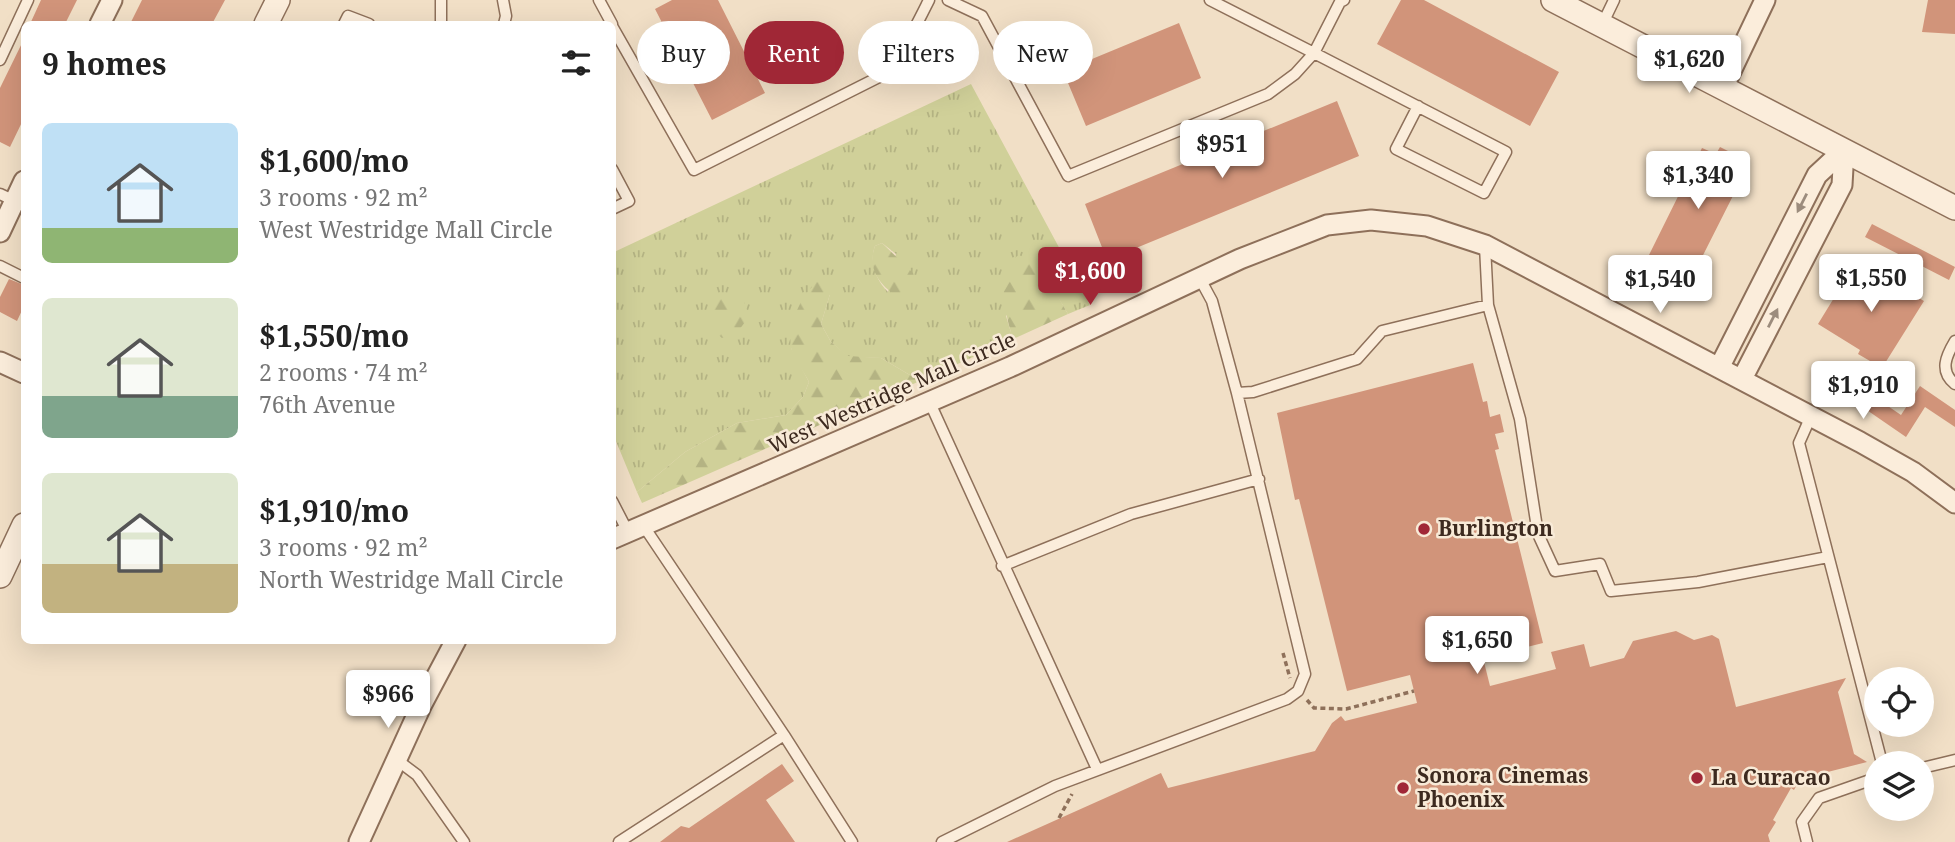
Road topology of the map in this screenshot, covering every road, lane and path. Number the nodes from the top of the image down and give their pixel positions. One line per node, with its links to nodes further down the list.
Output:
1 (28, 0): 24 (lane)
2 (112, 0): 14 (street)
3 (278, 0): 15 (street)
4 (442, 0): 18 (lane)
5 (503, 0): 19 (lane)
6 (598, 0): 20 (lane)
7 (929, 0): 22 (lane)
8 (948, 0): 23 (lane)
9 (1210, 0): 23 (lane)
10 (1553, 0): 21 (street)
11 (1614, 0): 21 (lane)
12 (1765, 0): 25 (street)
13 (1341, 1): 23 (lane)
14 (106, 21)
15 (268, 21)
16 (346, 21): 17 (lane)
17 (361, 21)
18 (441, 21)
19 (504, 21)
20 (610, 21)
21 (1602, 25): 25 (street)
22 (616, 32)
23 (1314, 53): 26 (lane)
24 (0, 60)
25 (1723, 88): 27 (street)
26 (1418, 106): 26 (lane)
27 (1844, 150): 32 (street); 42 (street, one-way to 42); 42 (street, one-way to 27)
28 (616, 177): 31 (lane)
29 (21, 184): 30 (street)
30 (7, 197): 33 (street)
31 (616, 207)
32 (1955, 208)
33 (0, 232)
34 (1485, 245): 37 (street, West Westridge Mall Circle); 38 (lane); 42 (street, West Westridge Mall Circle)
35 (0, 266): 36 (lane)
36 (21, 276)
37 (1199, 277): 44 (lane); 45 (street, West Westridge Mall Circle)
38 (1488, 305): 44 (lane); 52 (lane)
39 (1955, 341): 43 (lane)
40 (0, 362): 41 (street)
41 (21, 372)
42 (1730, 373): 46 (street, West Westridge Mall Circle)
43 (1955, 384)
44 (1237, 393): 47 (lane)
45 (930, 403): 51 (street, West Westridge Mall Circle); 53 (lane)
46 (1811, 416): 48 (street, West Westridge Mall Circle); 52 (lane)
47 (1259, 479): 53 (lane); 63 (lane)
48 (1955, 503)
49 (616, 509): 51 (lane)
50 (21, 531): 54 (street)
51 (628, 532): 58 (lane)
52 (1828, 557): 59 (lane)
53 (1002, 566): 63 (lane)
54 (0, 576)
55 (454, 644): 60 (street)
56 (1414, 691): 57 (path)
57 (1314, 708)
58 (784, 734): 69 (lane); 70 (lane)
59 (1879, 751)
60 (397, 760): 67 (street); 68 (lane)
61 (1955, 760): 62 (lane)
62 (1934, 765)
63 (1097, 769): 71 (lane)
64 (1864, 782): 72 (lane)
65 (1073, 792): 66 (path)
66 (1059, 818)
67 (359, 842)
68 (464, 842)
69 (619, 842)
70 (852, 842)
71 (942, 842)
72 (1807, 842)

